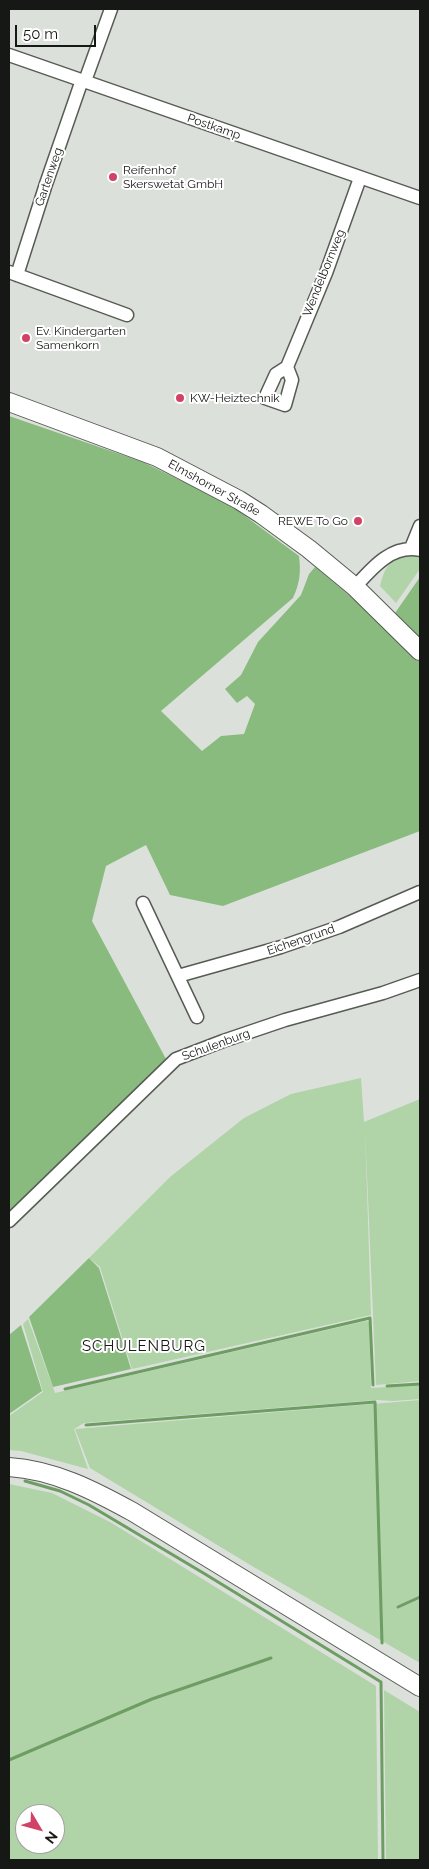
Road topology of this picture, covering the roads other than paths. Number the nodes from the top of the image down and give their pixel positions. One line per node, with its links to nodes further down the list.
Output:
1 (111, 9): 3 (street, Gartenweg)
2 (9, 54): 3 (street, Postkamp)
3 (84, 81): 4 (street, Postkamp); 6 (street, Gartenweg)
4 (360, 178): 5 (street, Postkamp); 8 (street, Wendelbornweg)
5 (420, 198)
6 (13, 273): 7 (street, Gartenweg)
7 (127, 314)
8 (287, 367)
9 (9, 402): 12 (main road, Elmshorner Straße)
10 (420, 526): 11 (street)
11 (415, 549): 12 (street)
12 (356, 587): 13 (main road, Elmshorner Straße)
13 (420, 651)
14 (420, 892): 16 (street, Eichengrund)
15 (143, 903): 16 (street)
16 (178, 976): 18 (street)
17 (420, 980): 19 (street, Schulenburg)
18 (197, 1017)
19 (9, 1221)
20 (9, 1467): 21 (main road)
21 (420, 1687)

